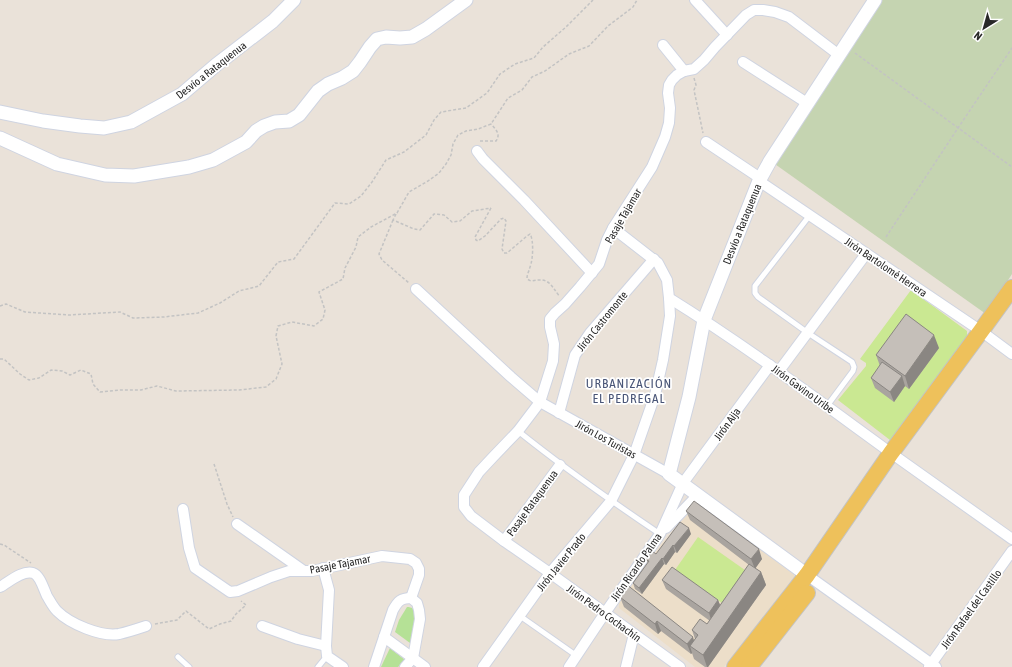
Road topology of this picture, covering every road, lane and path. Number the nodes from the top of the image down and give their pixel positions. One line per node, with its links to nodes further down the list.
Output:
1 (294, 0): 15 (street, Desvío a Rataquenua)
2 (466, 0): 18 (street)
3 (593, 0): 36 (path)
4 (636, 0): 16 (path)
5 (695, 0): 7 (street)
6 (875, 0): 11 (street, Desvío a Rataquenua)
7 (727, 35): 11 (street, Pasaje Tajamar); 13 (street, Pasaje Tajamar)
8 (663, 45): 13 (street)
9 (1012, 48): 17 (path)
10 (855, 53): 17 (path)
11 (839, 55): 14 (street, Desvío a Rataquenua)
12 (744, 62): 14 (street)
13 (687, 71): 19 (path); 26 (street, Pasaje Tajamar)
14 (807, 103): 22 (street, Desvío a Rataquenua)
15 (0, 112)
16 (491, 124): 20 (path); 23 (path)
17 (958, 128): 21 (path); 27 (path)
18 (0, 138)
19 (706, 142): 22 (street, Jirón Bartolomé Herrera)
20 (477, 151): 30 (street)
21 (1012, 167)
22 (759, 179): 24 (street, Jirón Bartolomé Herrera); 37 (street, Desvío a Rataquenua)
23 (397, 213): 25 (path); 41 (path)
24 (810, 215): 28 (street, Jirón Bartolomé Herrera); 38 (lane)
25 (393, 220): 32 (path); 35 (path)
26 (613, 228): 29 (street); 30 (street, Pasaje Tajamar)
27 (886, 237)
28 (866, 254): 38 (street); 39 (street, Jirón Bartolomé Herrera)
29 (654, 259): 33 (street); 46 (street, Jirón Castromonte)
30 (592, 272): 35 (street, Pasaje Tajamar)
31 (1012, 288): 39 (main road)
32 (416, 289): 44 (street, Jirón Los Turistas)
33 (669, 298): 37 (street, Jirón Gavino Uribe); 48 (street, Jirón Javier Prado)
34 (1012, 303): 39 (main road)
35 (565, 304): 44 (street, Pasaje Tajamar)
36 (0, 306)
37 (704, 320): 42 (street, Jirón Gavino Uribe); 52 (street, Desvío a Rataquenua)
38 (808, 333): 43 (street); 45 (lane)
39 (984, 334): 40 (street, Jirón Bartolomé Herrera); 49 (main road)
40 (1012, 354)
41 (0, 359)
42 (770, 365): 43 (street, Jirón Gavino Uribe); 53 (street, Jirón Aija)
43 (780, 371): 45 (street, Jirón Gavino Uribe)
44 (540, 402): 46 (street, Jirón Los Turistas); 47 (street, Pasaje Tajamar)
45 (827, 406): 49 (street, Jirón Gavino Uribe)
46 (559, 413): 48 (street, Jirón Los Turistas)
47 (518, 431): 51 (lane); 57 (street, Pasaje Tajamar)
48 (634, 455): 52 (street, Jirón Los Turistas); 55 (street, Jirón Javier Prado)
49 (895, 456): 60 (street, Jirón Gavino Uribe); 68 (main road)
50 (214, 464): 58 (path)
51 (560, 464): 55 (lane); 61 (street, Pasaje Rataquenua)
52 (669, 474): 53 (street, Jirón Los Turistas)
53 (683, 483): 54 (street, Jirón Los Turistas); 59 (street, Jirón Ricardo Palma)
54 (698, 495): 59 (street); 68 (street, Jirón Los Turistas)
55 (611, 501): 59 (lane); 66 (street, Jirón Javier Prado)
56 (183, 509): 70 (street)
57 (471, 516): 61 (street, Jirón Pedro Cochachín)
58 (237, 524): 65 (street)
59 (660, 534): 72 (street, Jirón Ricardo Palma)
60 (1012, 539)
61 (504, 541): 66 (street, Jirón Pedro Cochachín)
62 (0, 544): 67 (path)
63 (1012, 552): 82 (street, Jirón Rafael del Castillo)
64 (323, 568): 65 (street, Pasaje Tajamar); 71 (street, Pasaje Tajamar); 78 (street)
65 (304, 571): 70 (street, Pasaje Tajamar)
66 (550, 573): 72 (street, Jirón Pedro Cochachín); 73 (street, Jirón Javier Prado)
67 (38, 576): 69 (street); 74 (street)
68 (811, 578): 82 (street); 93 (main road); 94 (main road)
69 (0, 587)
70 (230, 592): 74 (path)
71 (414, 600): 77 (street); 81 (street)
72 (605, 613): 76 (street, Jirón Pedro Cochachín); 79 (street, Jirón Ricardo Palma)
73 (520, 616): 79 (lane); 89 (street, Jirón Javier Prado)
74 (146, 626)
75 (262, 626): 78 (street)
76 (634, 634): 91 (street); 92 (street, Jirón Pedro Cochachín)
77 (384, 637): 81 (street); 86 (street)
78 (326, 651): 84 (lane); 85 (street)
79 (577, 656): 90 (street, Jirón Ricardo Palma)
80 (178, 657): 83 (lane)
81 (413, 658): 87 (street); 88 (street)
82 (932, 666)
83 (189, 667)
84 (318, 667)
85 (343, 667)
86 (374, 667)
87 (405, 667)
88 (425, 667)
89 (483, 667)
90 (569, 667)
91 (626, 667)
92 (680, 667)
93 (735, 667)
94 (749, 667)

